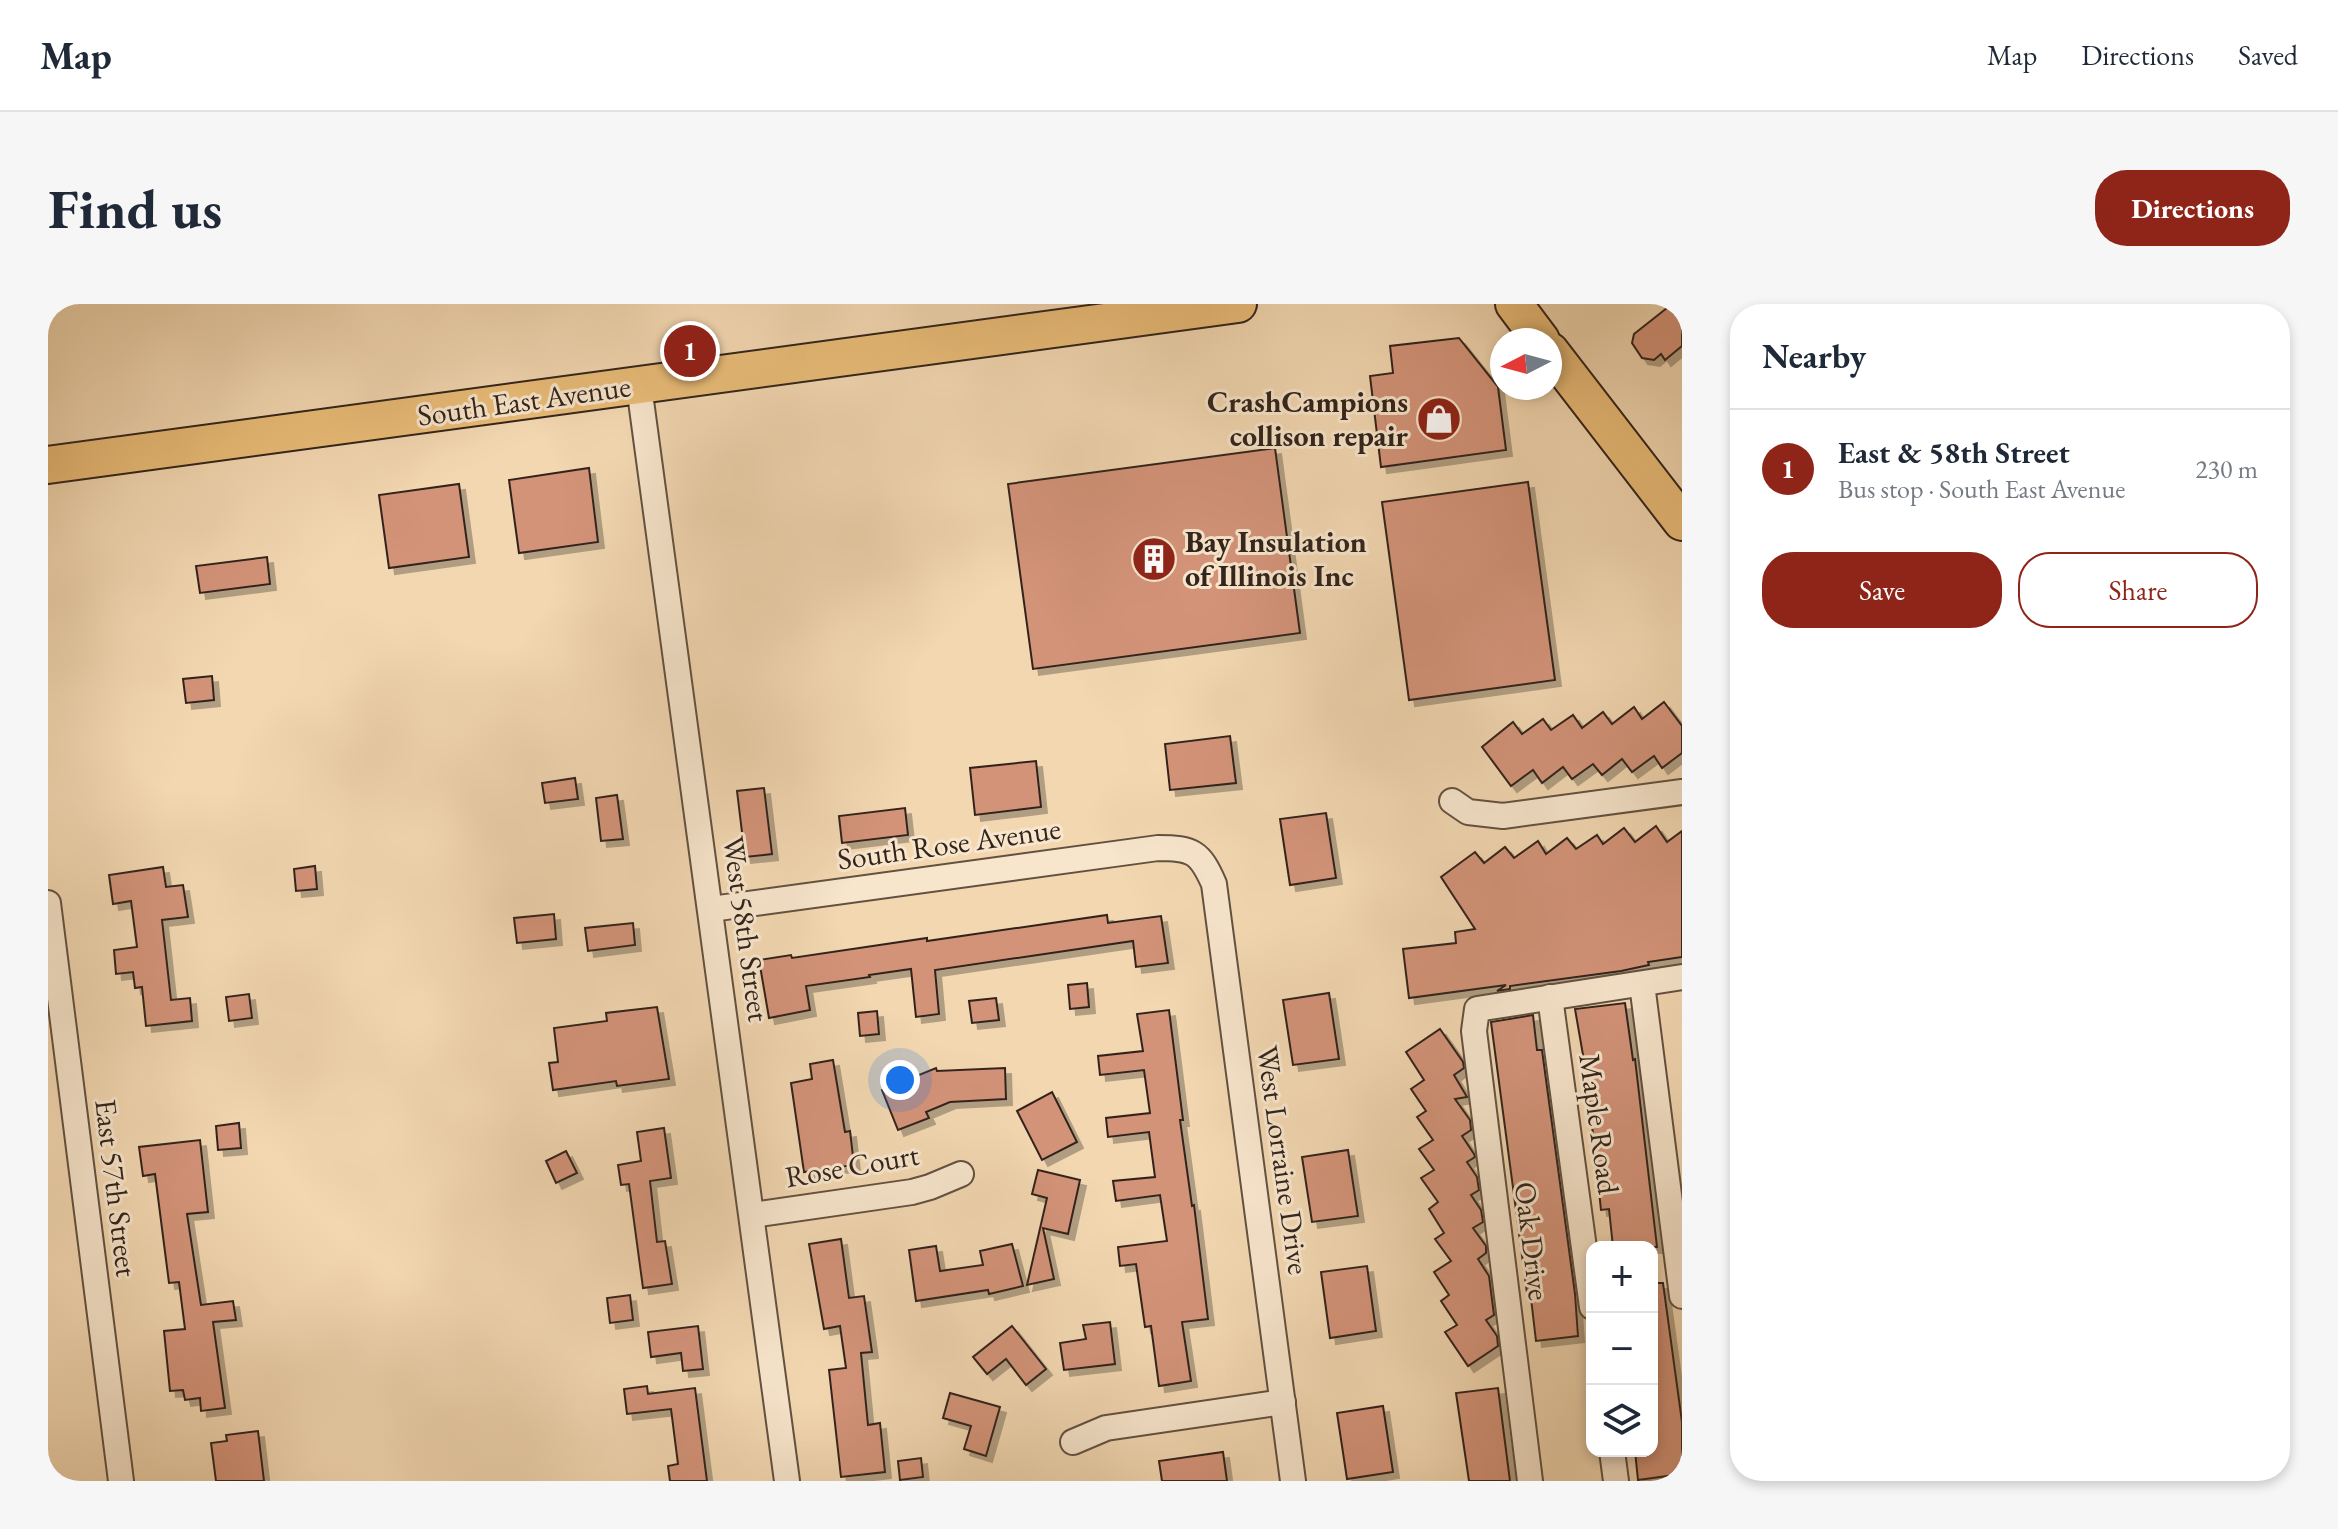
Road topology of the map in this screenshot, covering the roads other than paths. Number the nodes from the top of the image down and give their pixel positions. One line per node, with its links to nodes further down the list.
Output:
1 (1238, 304): 5 (main road, South East Avenue)
2 (1514, 304): 3 (main road)
3 (1532, 328)
4 (1562, 367): 7 (main road)
5 (639, 386): 6 (main road, South East Avenue); 12 (street, West 58th Street)
6 (48, 465)
7 (1682, 522)
8 (1682, 792): 9 (street)
9 (1452, 801)
10 (1196, 853): 12 (street, South Rose Avenue); 20 (street, West Lorraine Drive)
11 (48, 903): 23 (street, East 57th Street)
12 (711, 909): 17 (street, West 58th Street)
13 (1682, 977): 14 (street)
14 (1642, 984): 15 (street); 19 (street)
15 (1550, 997): 18 (street, Maple Road); 26 (street, Oak Drive)
16 (961, 1174): 17 (street, Rose Court)
17 (752, 1215): 24 (street, West 58th Street)
18 (1586, 1263)
19 (1682, 1296)
20 (1283, 1402): 21 (street); 25 (street, West Lorraine Drive)
21 (1073, 1442)
22 (1613, 1457): 27 (street)
23 (121, 1481)
24 (787, 1481)
25 (1293, 1481)
26 (1530, 1481)
27 (1616, 1481)

